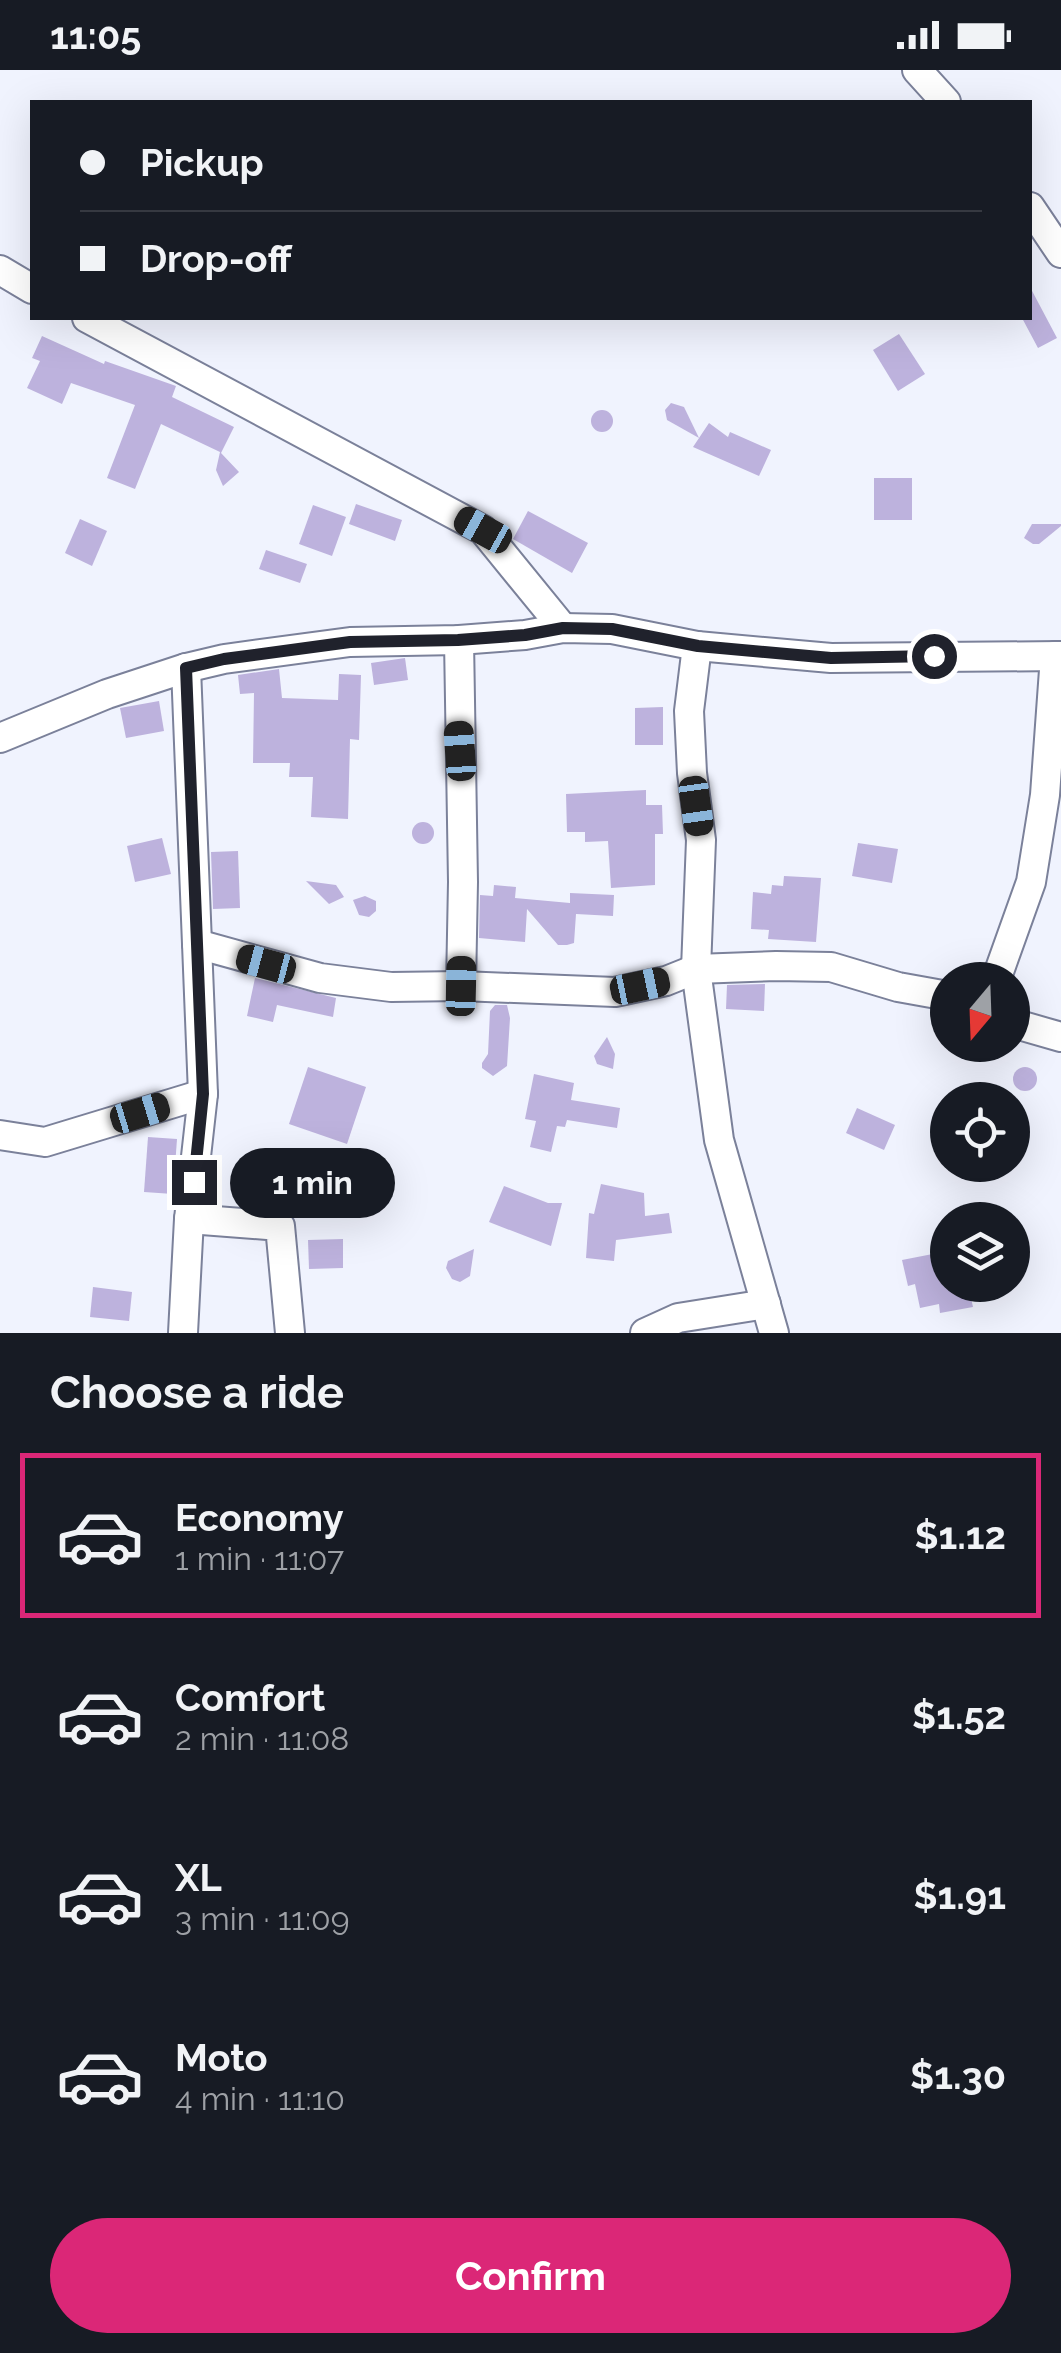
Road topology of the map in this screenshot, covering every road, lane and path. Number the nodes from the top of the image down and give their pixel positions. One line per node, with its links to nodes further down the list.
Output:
1 (917, 70): 2 (street)
2 (944, 100)
3 (1032, 210): 4 (street)
4 (1061, 253)
5 (0, 270): 6 (street)
6 (30, 288)
7 (91, 320): 8 (street)
8 (563, 628): 9 (street); 10 (street)
9 (458, 640): 12 (street); 17 (street)
10 (698, 646): 11 (street); 16 (street)
11 (1058, 656): 15 (street)
12 (186, 668): 13 (street); 14 (street)
13 (0, 738)
14 (197, 944): 17 (street); 21 (street)
15 (1002, 962)
16 (696, 968): 17 (street); 18 (street); 24 (street)
17 (461, 986)
18 (930, 993)
19 (1030, 1028): 20 (street)
20 (1061, 1036)
21 (203, 1094): 22 (street); 23 (street)
22 (0, 1135)
23 (189, 1219): 25 (street); 26 (street)
24 (766, 1304): 27 (street); 28 (street)
25 (183, 1333)
26 (290, 1333)
27 (644, 1333)
28 (774, 1333)

